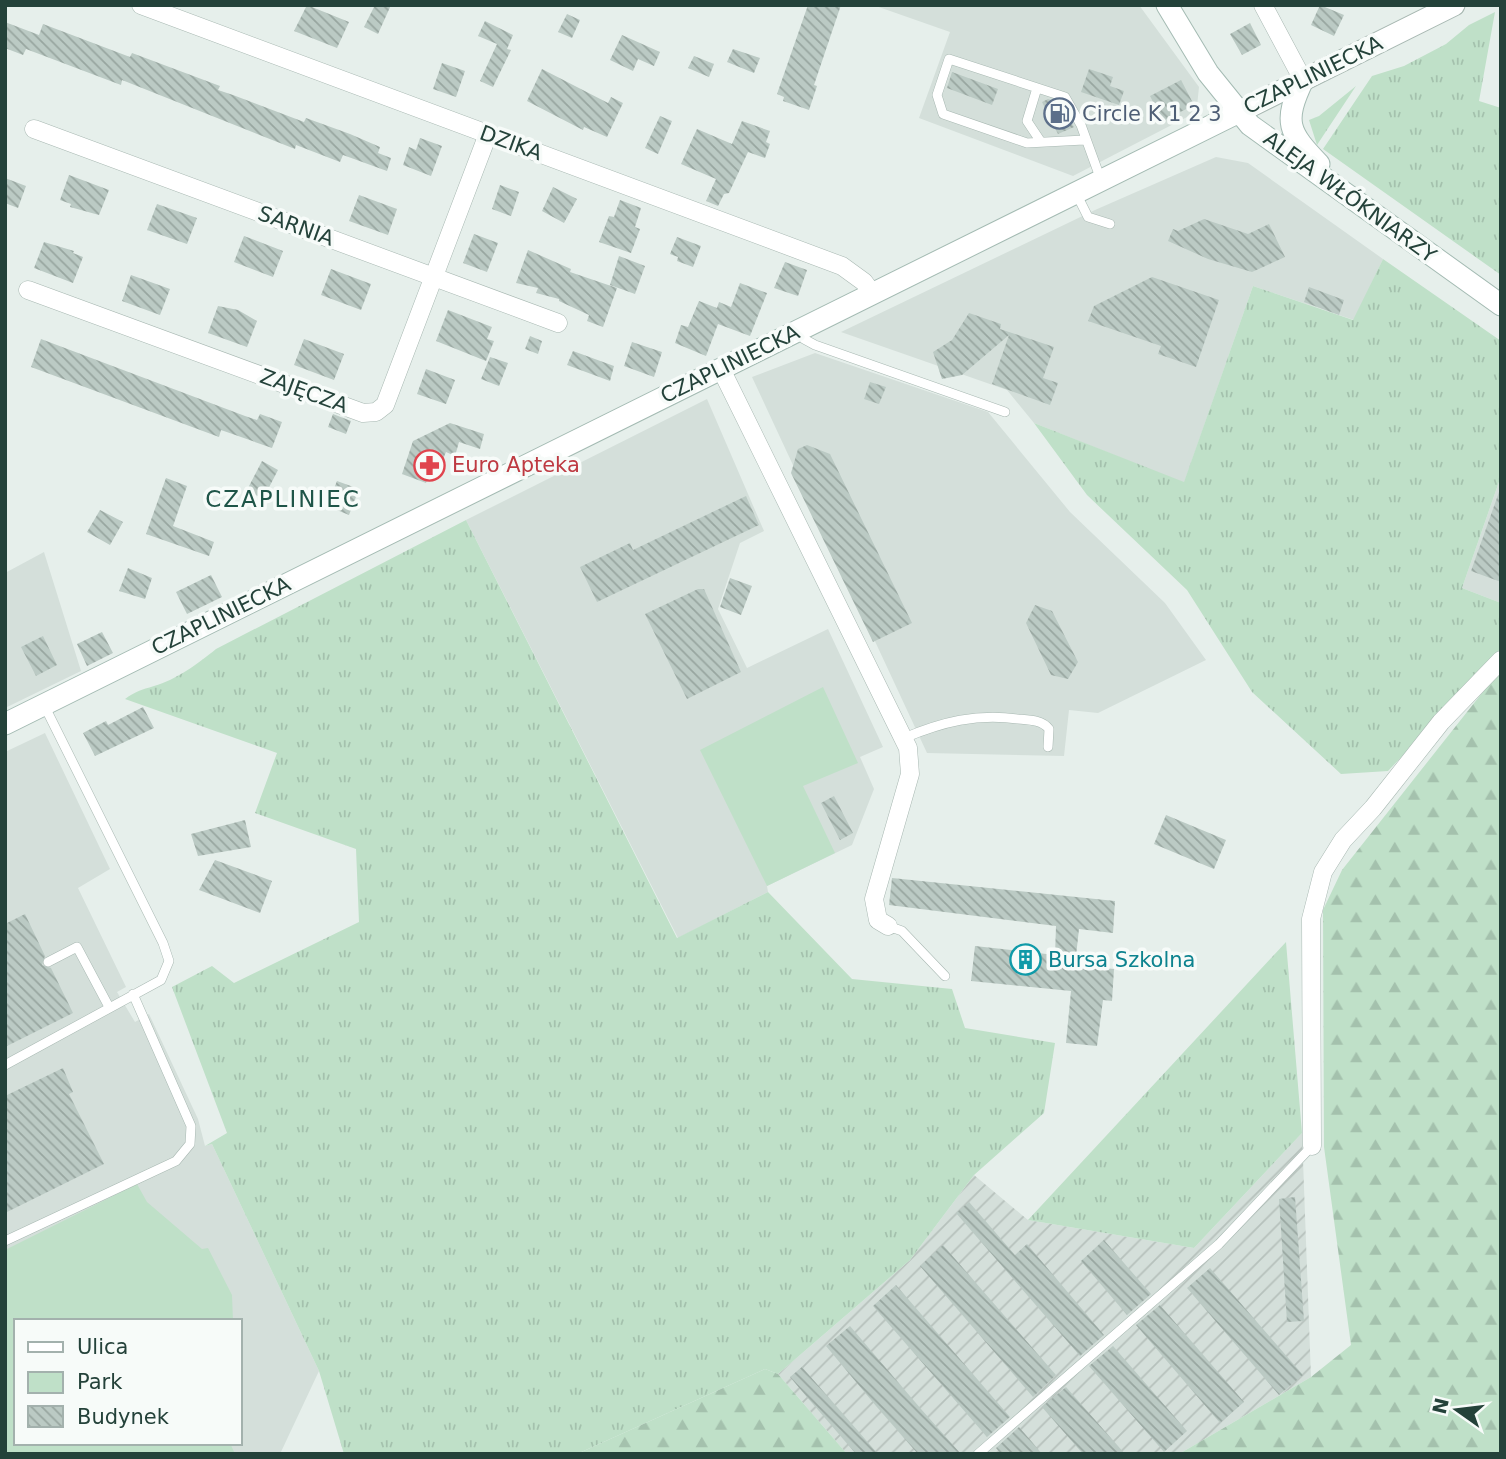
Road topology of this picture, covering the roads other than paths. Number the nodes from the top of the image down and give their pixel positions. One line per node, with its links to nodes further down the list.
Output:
1 (141, 5): 9 (street, DZIKA)
2 (1167, 5): 7 (main road, ALEJA WŁÓKNIARZY)
3 (1263, 5): 5 (street)
4 (1454, 5): 5 (main road, CZAPLINIECKA)
5 (1303, 80): 7 (main road, CZAPLINIECKA); 14 (main road)
6 (1037, 88): 10 (lane); 11 (lane); 11 (lane)
7 (1237, 113): 12 (main road, CZAPLINIECKA); 14 (main road, ALEJA WŁÓKNIARZY)
8 (34, 129): 16 (street, SARNIA)
9 (488, 134): 16 (street, ZAJĘCZA); 18 (street, DZIKA)
10 (1084, 141): 11 (lane); 12 (lane)
11 (1041, 142)
12 (1101, 180): 13 (main road, CZAPLINIECKA)
13 (1076, 193): 15 (lane); 18 (main road, CZAPLINIECKA)
14 (1352, 198): 19 (main road, ALEJA WŁÓKNIARZY)
15 (1110, 224)
16 (435, 277): 17 (street, ZAJĘCZA); 20 (street, SARNIA)
17 (28, 290)
18 (872, 293): 21 (main road, CZAPLINIECKA)
19 (1501, 305)
20 (558, 323)
21 (799, 330): 22 (main road, CZAPLINIECKA); 23 (lane)
22 (721, 369): 25 (main road, CZAPLINIECKA); 27 (street)
23 (1005, 412)
24 (1501, 660): 35 (street)
25 (44, 705): 26 (main road, CZAPLINIECKA); 32 (lane)
26 (5, 724)
27 (904, 738): 28 (lane); 29 (street)
28 (1048, 747)
29 (888, 926): 31 (lane)
30 (48, 962): 33 (lane)
31 (945, 976)
32 (132, 994): 33 (lane); 36 (lane)
33 (109, 1007): 34 (lane)
34 (5, 1065)
35 (1312, 1146): 37 (lane)
36 (5, 1241)
37 (978, 1454)

